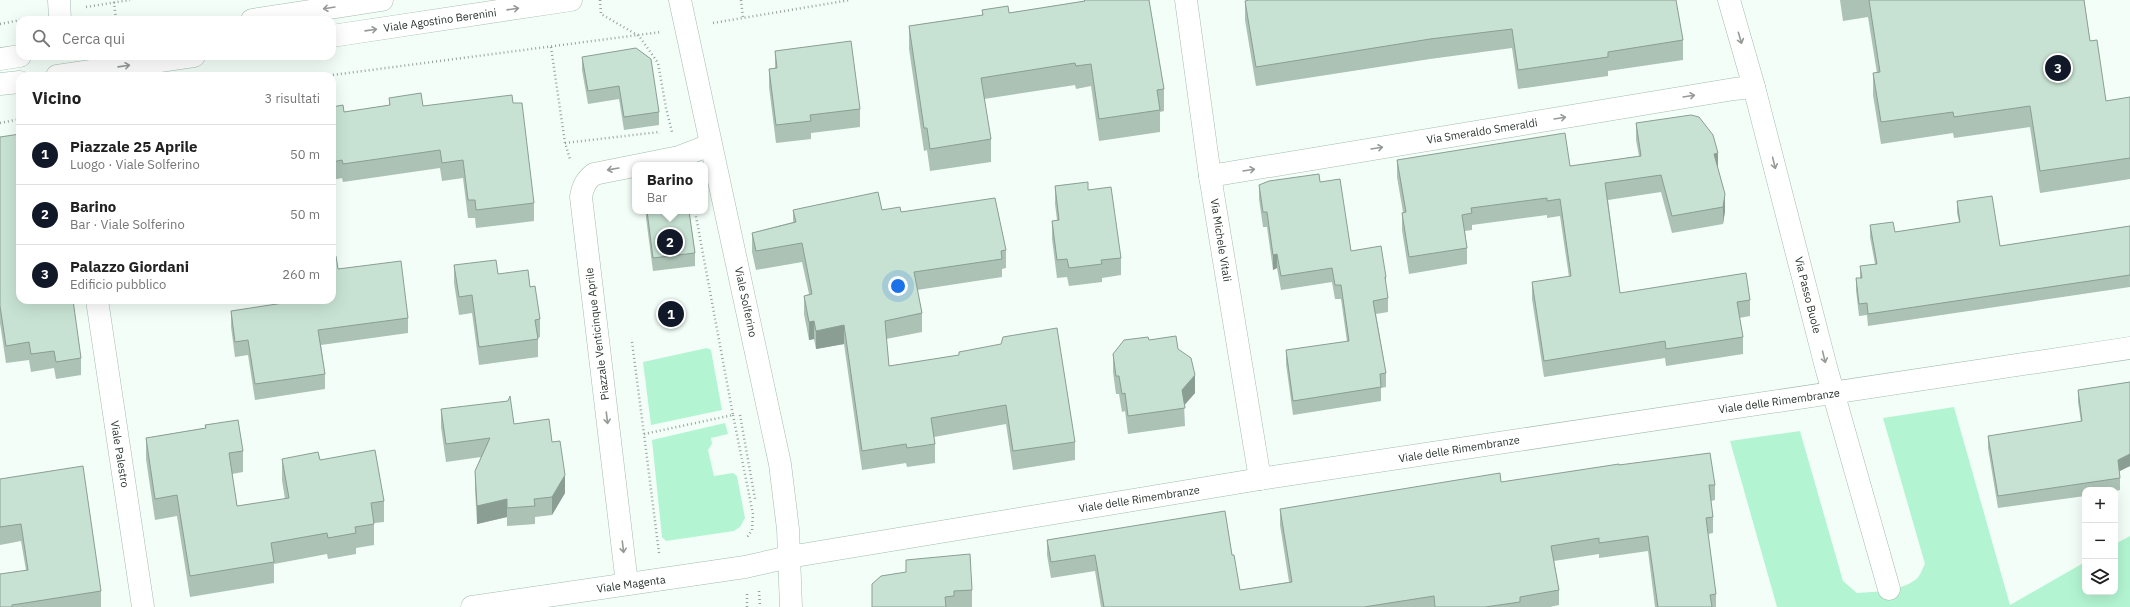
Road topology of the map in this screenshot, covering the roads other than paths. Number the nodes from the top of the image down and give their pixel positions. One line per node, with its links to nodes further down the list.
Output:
1 (59, 0): 7 (street)
2 (382, 0): 8 (street, one-way to 8)
3 (571, 0): 9 (street, Viale Agostino Berenini, one-way to 3)
4 (680, 0): 17 (street, Viale Solferino)
5 (1186, 0): 20 (street, Via Michele Vitali)
6 (1730, 0): 16 (street, Via Passo Buole, one-way to 16)
7 (60, 16)
8 (278, 16)
9 (336, 35)
10 (16, 57): 11 (street)
11 (0, 59)
12 (168, 60): 13 (street, one-way to 12)
13 (88, 72)
14 (16, 82): 15 (street)
15 (0, 84)
16 (1754, 87): 20 (street, Via Smeraldo Smeraldi, one-way to 16); 23 (street, Via Passo Buole, one-way to 23)
17 (710, 145): 18 (street, Piazzale Venticinque Aprile, one-way to 18); 25 (street, Viale Solferino)
18 (652, 162)
19 (632, 166): 26 (street, Piazzale Venticinque Aprile, one-way to 26)
20 (1210, 176): 24 (street, Via Michele Vitali)
21 (98, 304): 28 (street, Viale Palestro)
22 (2130, 348): 23 (street, Viale delle Rimembranze)
23 (1834, 393): 24 (street, Viale delle Rimembranze); 27 (street, Via Passo Buole)
24 (1260, 479): 25 (street, Viale delle Rimembranze)
25 (789, 557): 26 (street, Viale Magenta); 30 (street, Viale Solferino)
26 (627, 584): 29 (street, Viale Magenta)
27 (1889, 589)
28 (143, 607)
29 (472, 607)
30 (791, 607)

